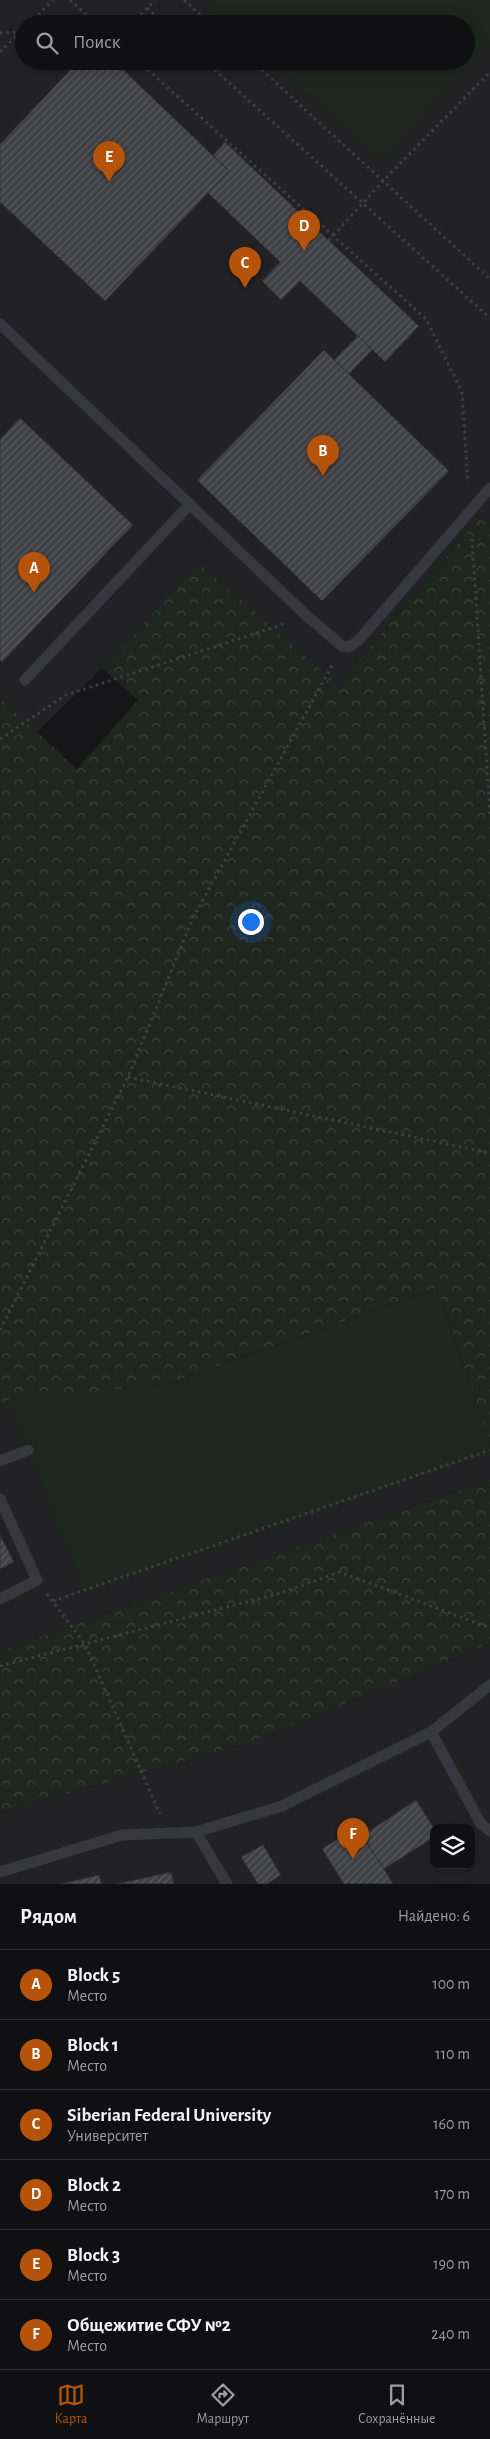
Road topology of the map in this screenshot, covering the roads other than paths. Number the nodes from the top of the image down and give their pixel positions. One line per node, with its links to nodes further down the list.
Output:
1 (0, 324): 3 (lane)
2 (490, 488): 3 (lane)
3 (190, 504): 4 (lane)
4 (25, 680)
5 (28, 1450): 6 (lane)
6 (0, 1461)
7 (0, 1499): 8 (lane)
8 (0, 1599)
9 (490, 1685): 10 (lane)
10 (431, 1732): 11 (lane); 12 (lane)
11 (490, 1831)
12 (196, 1832): 13 (lane); 14 (lane)
13 (0, 1872)
14 (227, 1884)

